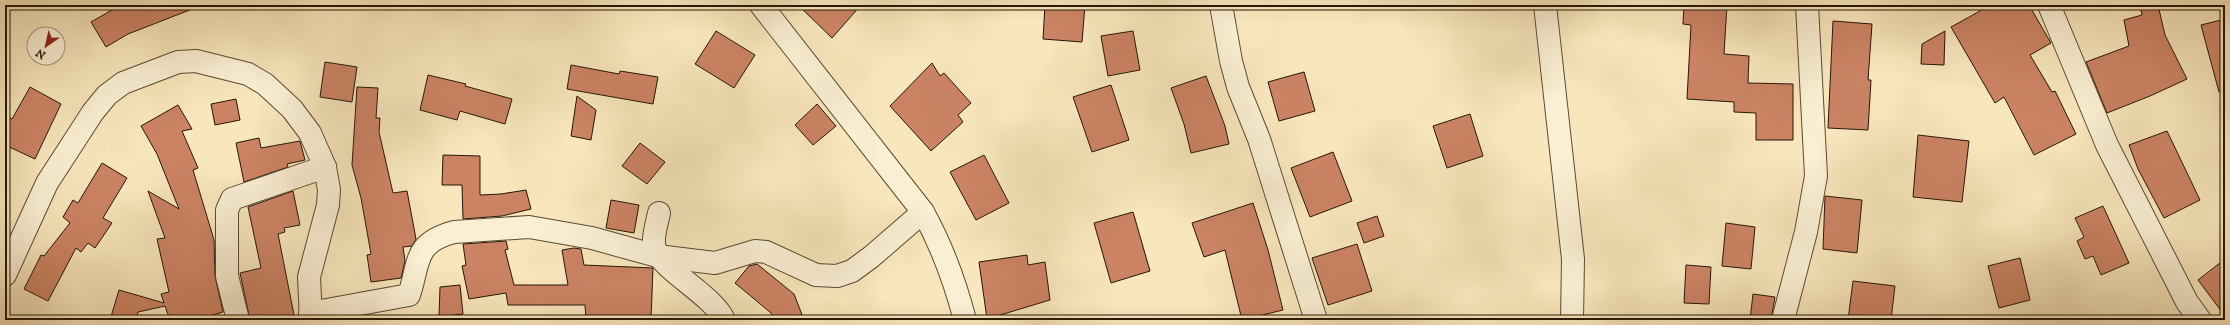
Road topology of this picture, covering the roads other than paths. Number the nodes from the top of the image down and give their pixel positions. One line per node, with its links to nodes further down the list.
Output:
1 (761, 5): 7 (street)
2 (1221, 5): 15 (street)
3 (1545, 5): 16 (street)
4 (1807, 5): 17 (street)
5 (2049, 5): 18 (street)
6 (325, 167): 10 (street); 11 (street); 12 (street)
7 (923, 212): 9 (street); 14 (street)
8 (659, 213): 9 (street)
9 (657, 256): 11 (street); 13 (street)
10 (5, 275)
11 (311, 316)
12 (238, 320)
13 (724, 320)
14 (964, 320)
15 (1316, 320)
16 (1572, 320)
17 (1782, 320)
18 (2200, 320)

